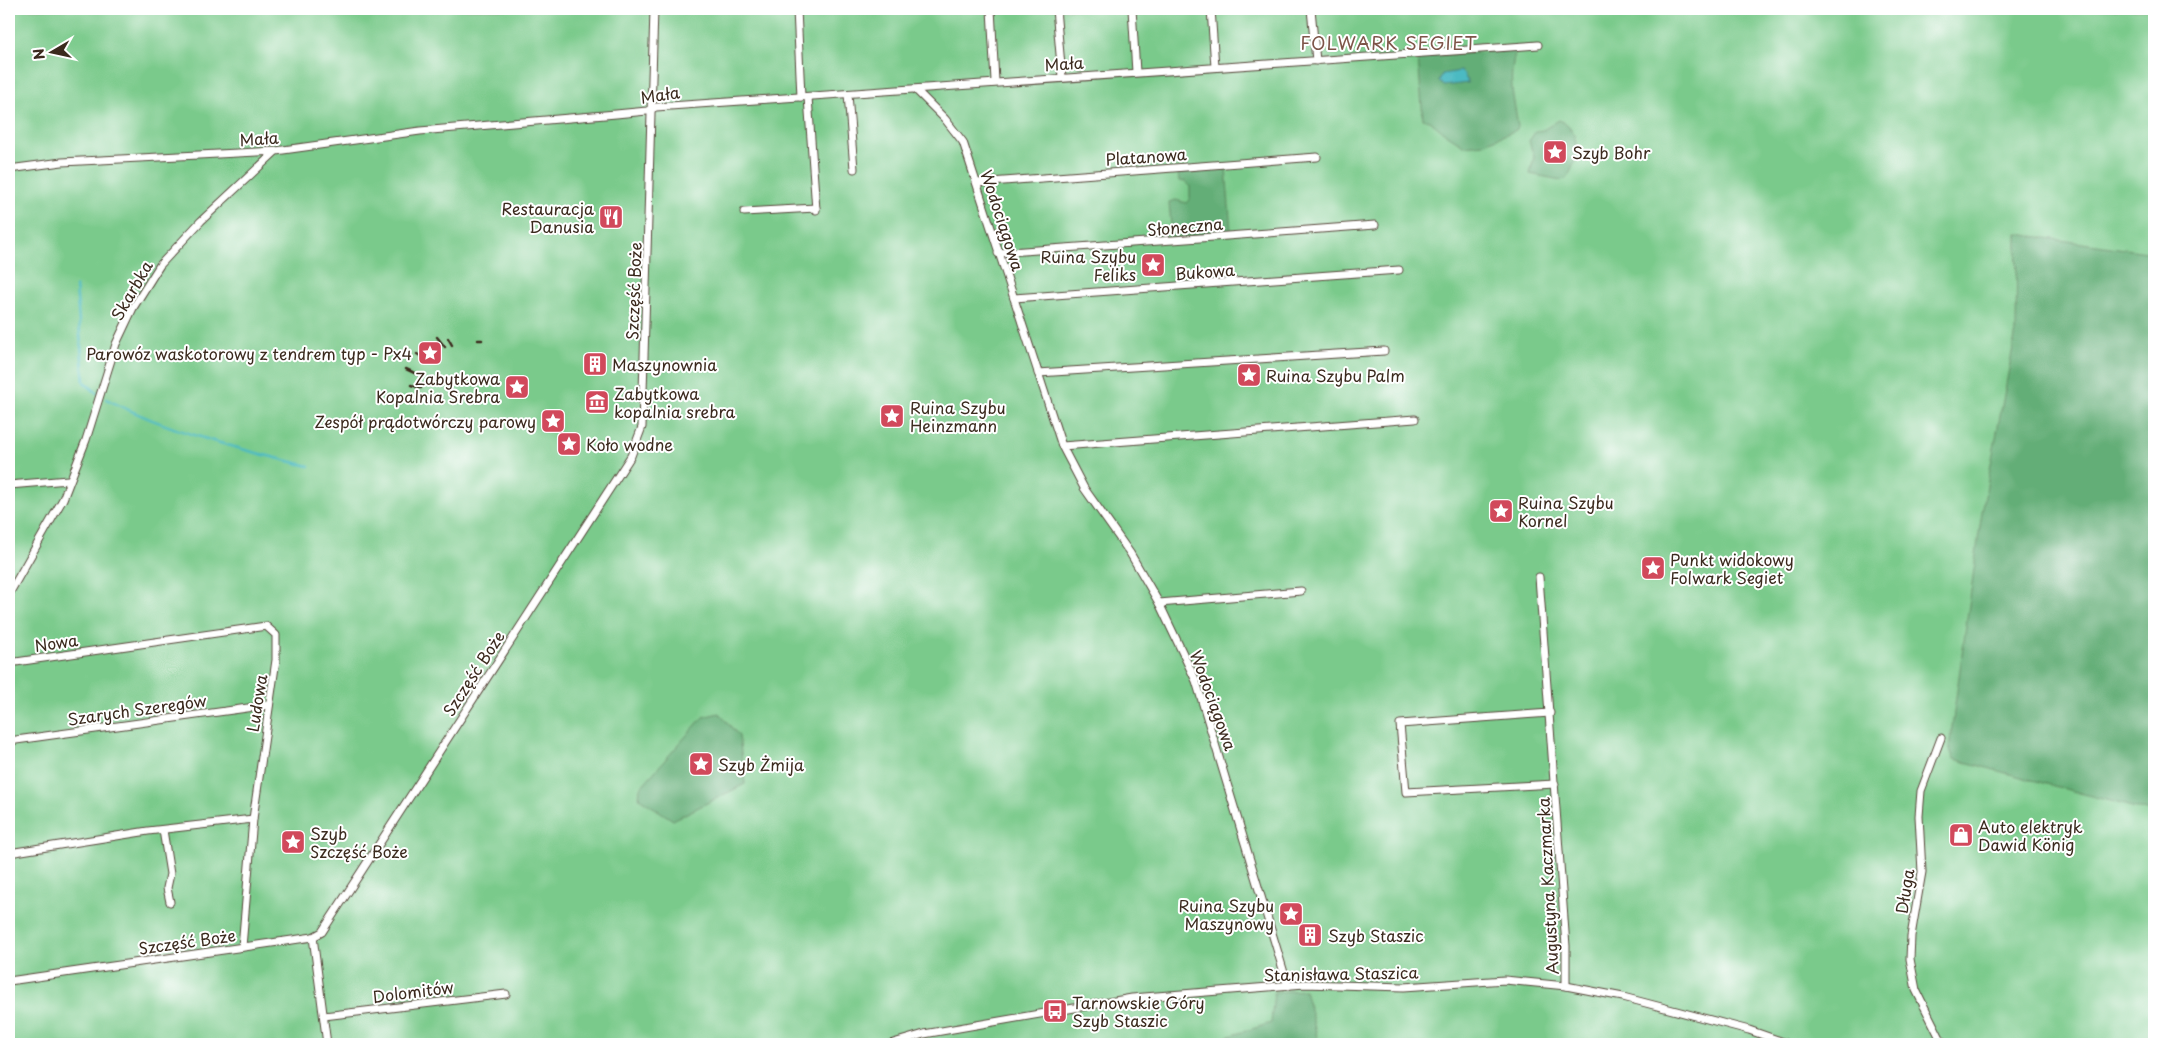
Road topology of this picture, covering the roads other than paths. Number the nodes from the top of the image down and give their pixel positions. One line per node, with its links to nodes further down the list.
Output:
1 (654, 9): 17 (street, Szczęść Boże)
2 (797, 9): 16 (street)
3 (991, 9): 13 (street)
4 (1056, 9): 12 (street)
5 (1132, 9): 11 (street)
6 (1211, 9): 10 (street)
7 (1311, 9): 9 (street)
8 (1538, 45): 9 (street, Mała)
9 (1316, 61): 10 (street, Mała)
10 (1215, 67): 11 (street, Mała)
11 (1136, 72): 12 (street, Mała)
12 (1062, 77): 13 (street, Mała)
13 (995, 81): 14 (street, Mała)
14 (916, 90): 15 (street, Mała); 22 (street, Wodociągowa)
15 (848, 94): 16 (street, Mała); 21 (street)
16 (804, 97): 17 (street, Mała); 23 (street)
17 (652, 109): 18 (street, Mała); 49 (street, Szczęść Boże)
18 (276, 151): 20 (street, Mała); 32 (street, Skarbka)
19 (1317, 157): 22 (street, Platanowa)
20 (9, 168)
21 (854, 169)
22 (977, 182): 25 (street, Wodociągowa)
23 (744, 212)
24 (1375, 225): 25 (street, Słoneczna)
25 (998, 253): 27 (street, Wodociągowa)
26 (1399, 270): 27 (street, Bukowa)
27 (1014, 298): 29 (street, Wodociągowa)
28 (1384, 351): 29 (street)
29 (1038, 373): 31 (street, Wodociągowa)
30 (1415, 419): 31 (street)
31 (1062, 446): 37 (street, Wodociągowa)
32 (68, 480): 33 (street); 36 (street, Skarbka)
33 (9, 485)
34 (1539, 577): 41 (street, Augustyna Kaczmarka)
35 (1301, 591): 37 (street)
36 (9, 594)
37 (1159, 603): 52 (street, Wodociągowa)
38 (108, 648): 39 (street, Nowa); 40 (street, Ludowa)
39 (9, 663)
40 (269, 705): 43 (street, Szarych Szeregów); 45 (street, Ludowa)
41 (1550, 714): 44 (street, Augustyna Kaczmarka); 44 (street, Augustyna Kaczmarka)
42 (1942, 738): 59 (street, Długa)
43 (9, 741)
44 (1556, 784): 53 (street, Augustyna Kaczmarka)
45 (253, 819): 46 (street); 50 (street, Ludowa)
46 (163, 830): 47 (street); 48 (street)
47 (9, 853)
48 (170, 902)
49 (313, 937): 50 (street, Szczęść Boże); 55 (street)
50 (242, 947): 51 (street, Szczęść Boże)
51 (9, 981)
52 (1288, 986): 53 (street, Stanisława Staszica); 57 (street, Stanisława Staszica)
53 (1566, 986): 58 (street, Stanisława Staszica)
54 (506, 994): 55 (street, Dolomitów)
55 (324, 1016): 56 (street)
56 (327, 1044)
57 (890, 1044)
58 (1789, 1044)
59 (1944, 1044)

